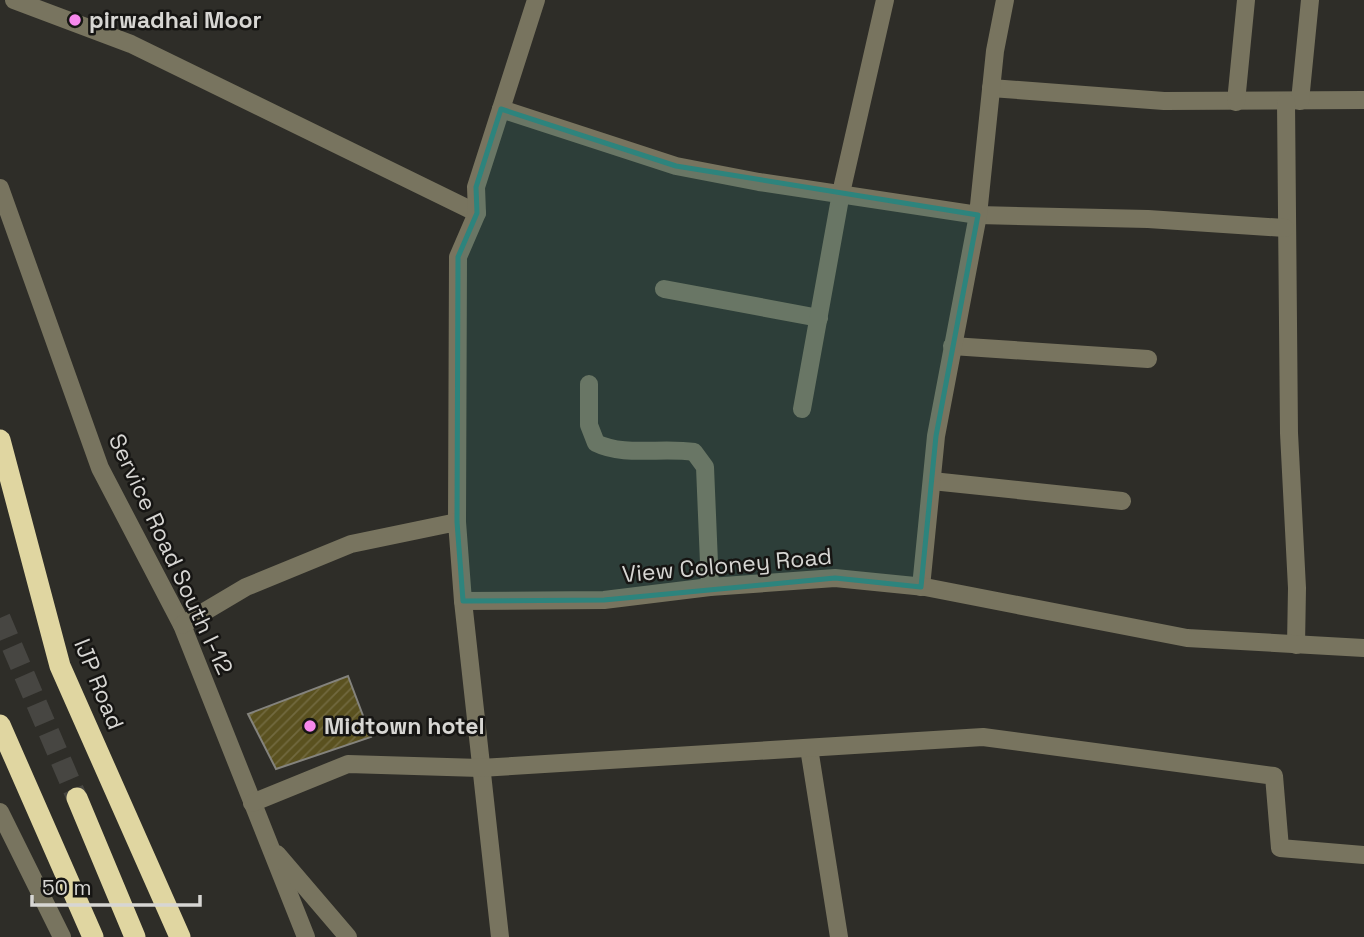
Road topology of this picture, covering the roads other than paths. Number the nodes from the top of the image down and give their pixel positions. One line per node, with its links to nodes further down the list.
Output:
1 (14, 0): 14 (street)
2 (536, 0): 11 (street)
3 (885, 0): 13 (street)
4 (1004, 0): 7 (street)
5 (1246, 0): 9 (street)
6 (1310, 0): 10 (street)
7 (991, 88): 9 (street); 15 (street)
8 (1364, 100): 10 (street)
9 (1236, 102): 10 (street)
10 (1293, 102): 16 (street)
11 (501, 109): 13 (street); 14 (street)
12 (0, 188): 30 (street, Service Road South I-12)
13 (841, 193): 15 (street); 18 (street)
14 (477, 213): 26 (street)
15 (978, 215): 16 (street); 19 (street)
16 (1285, 229): 31 (street)
17 (664, 289): 18 (street)
18 (818, 318): 22 (street)
19 (952, 346): 20 (street); 24 (street)
20 (1148, 359)
21 (589, 384): 27 (street)
22 (802, 409)
23 (0, 440): 44 (highway, IJP Road)
24 (932, 481): 25 (street); 28 (street)
25 (1122, 501)
26 (457, 522): 29 (street); 30 (street)
27 (710, 587): 28 (street, View Coloney Road); 29 (street, View Coloney Road)
28 (921, 587): 31 (street, View Coloney Road)
29 (463, 601): 35 (street)
30 (182, 625): 37 (street, Service Road South I-12)
31 (1296, 645): 32 (street, View Coloney Road)
32 (1364, 648)
33 (0, 725): 42 (highway)
34 (809, 748): 35 (street); 40 (street); 48 (street)
35 (480, 768): 37 (street); 47 (street)
36 (77, 798): 43 (highway)
37 (252, 803): 39 (street, Service Road South I-12)
38 (0, 812): 41 (street)
39 (268, 843): 45 (street, Service Road South I-12); 46 (street)
40 (1364, 855)
41 (62, 937)
42 (93, 937)
43 (135, 937)
44 (180, 937)
45 (306, 937)
46 (348, 937)
47 (500, 937)
48 (839, 937)

